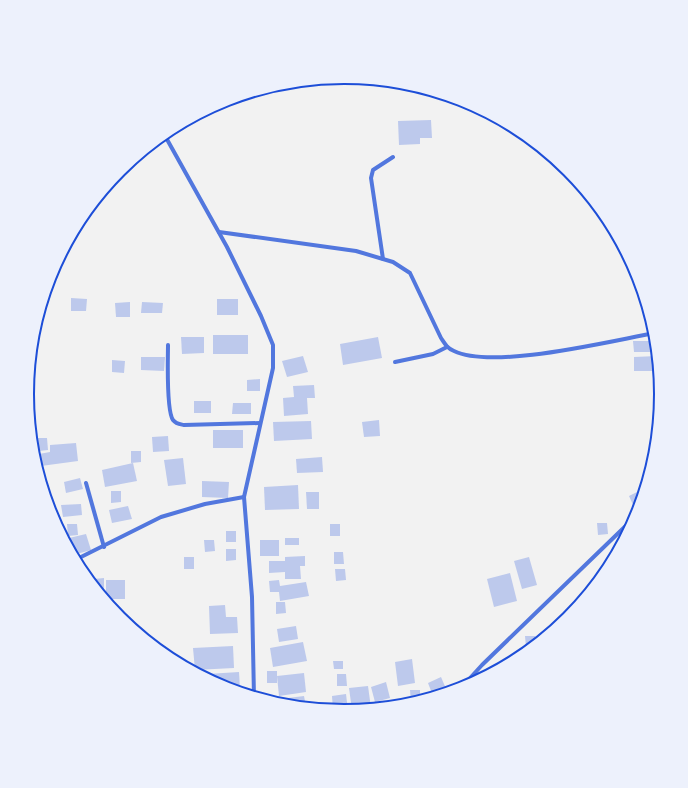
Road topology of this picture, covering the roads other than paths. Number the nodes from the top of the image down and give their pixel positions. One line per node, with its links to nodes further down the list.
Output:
1 (167, 139): 3 (street)
2 (393, 157): 4 (street)
3 (219, 232): 4 (street); 9 (street)
4 (383, 259): 7 (street)
5 (648, 334): 7 (street)
6 (168, 344): 9 (street)
7 (447, 347): 8 (street)
8 (395, 362)
9 (260, 423): 11 (street)
10 (86, 483): 13 (street)
11 (244, 497): 13 (street); 16 (street)
12 (624, 527): 15 (street)
13 (104, 547): 14 (street)
14 (81, 557)
15 (473, 676)
16 (254, 690)

